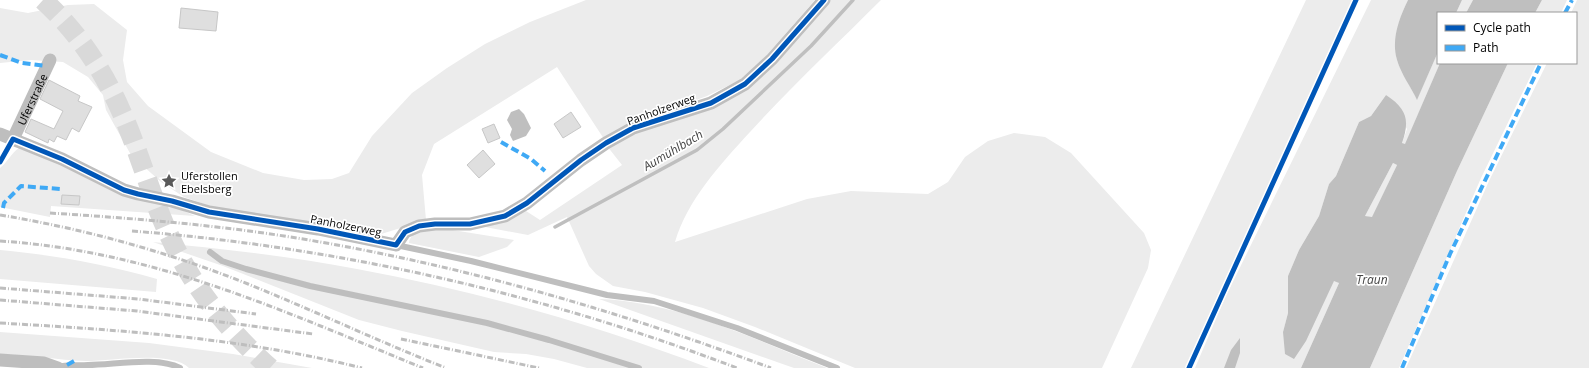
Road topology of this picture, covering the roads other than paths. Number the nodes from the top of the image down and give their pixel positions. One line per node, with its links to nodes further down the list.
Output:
1 (824, 0): 5 (street, Panholzerweg)
2 (50, 60): 4 (street, Uferstraße)
3 (0, 134): 4 (street, Panholzerweg)
4 (13, 139): 5 (street, Panholzerweg)
5 (396, 245): 11 (lane)
6 (210, 252): 10 (lane)
7 (0, 360): 8 (street)
8 (58, 368): 9 (lane)
9 (180, 368)
10 (639, 368)
11 (837, 368)

